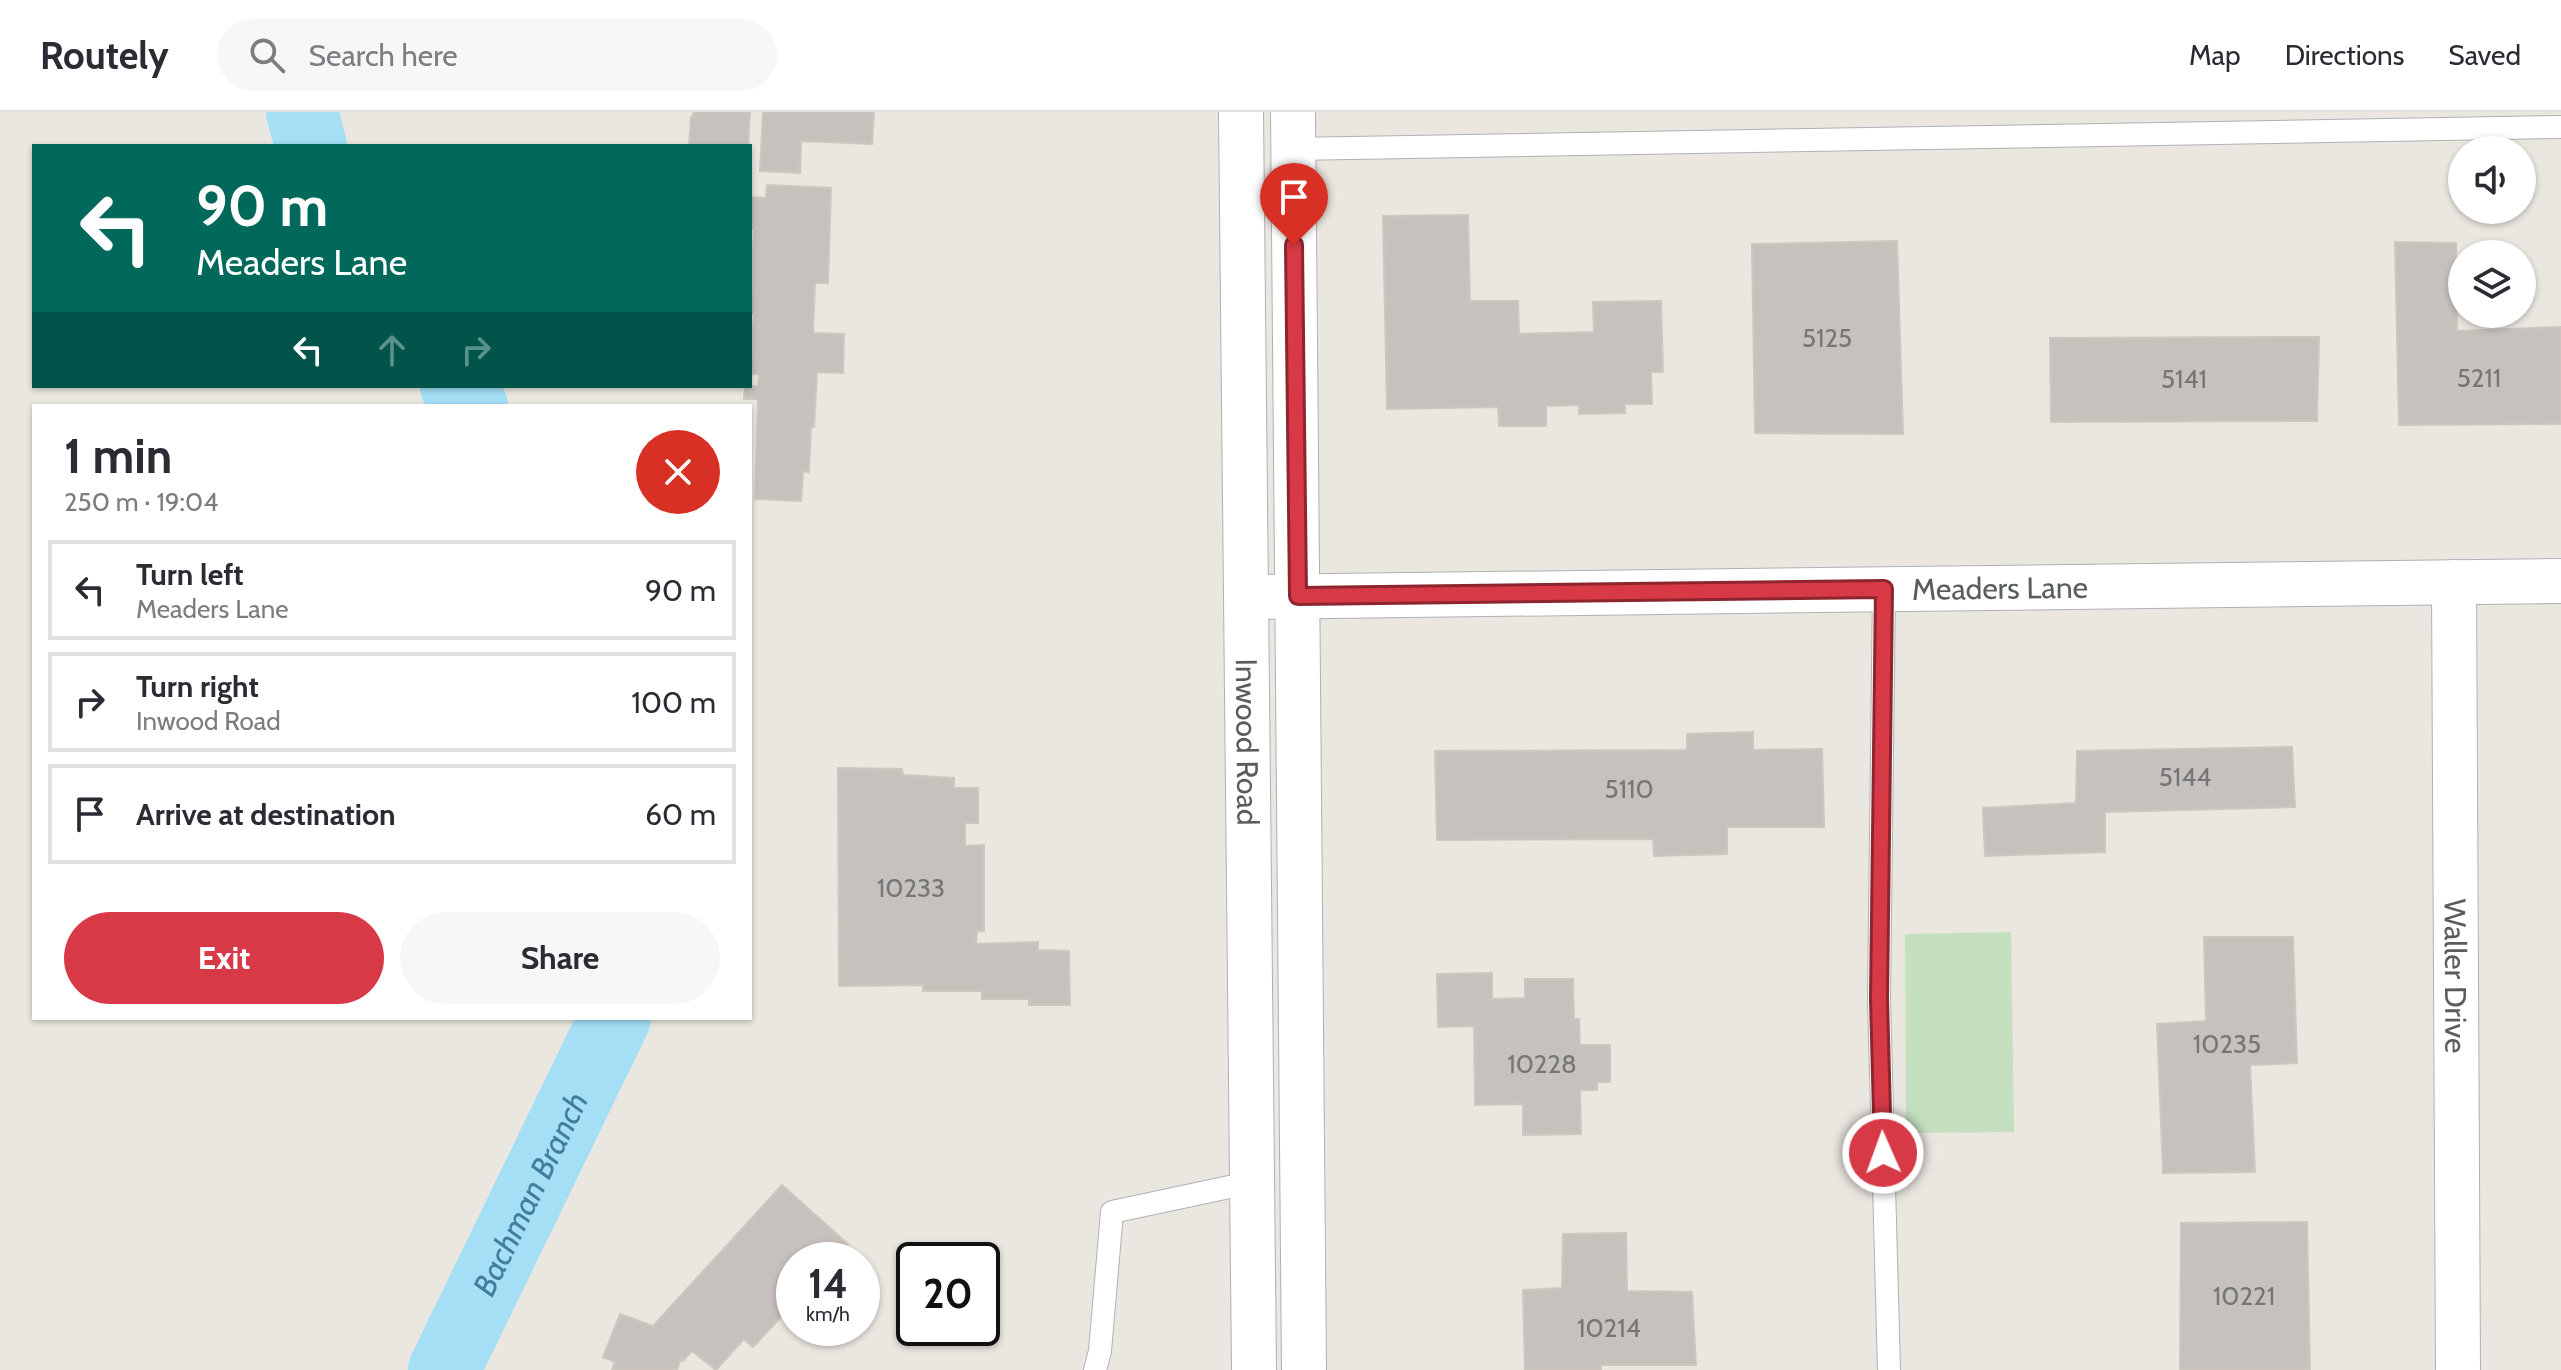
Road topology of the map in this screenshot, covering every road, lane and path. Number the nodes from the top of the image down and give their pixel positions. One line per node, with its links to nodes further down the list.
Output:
1 (1241, 112): 8 (main road, Inwood Road)
2 (2561, 127): 3 (lane)
3 (1293, 130): 7 (main road, Inwood Road)
4 (2561, 581): 5 (main road, Meaders Lane)
5 (2454, 582): 6 (main road, Meaders Lane); 15 (main road, Waller Drive)
6 (1884, 589): 7 (main road, Meaders Lane); 14 (lane)
7 (1298, 596): 8 (main road, Meaders Lane); 9 (main road, Inwood Road)
8 (1248, 597): 10 (main road, Inwood Road)
9 (1301, 1181): 10 (main road); 13 (main road, Inwood Road)
10 (1253, 1182): 11 (lane); 12 (main road, Inwood Road)
11 (1095, 1370)
12 (1254, 1370)
13 (1304, 1370)
14 (1889, 1370)
15 (2458, 1370)

